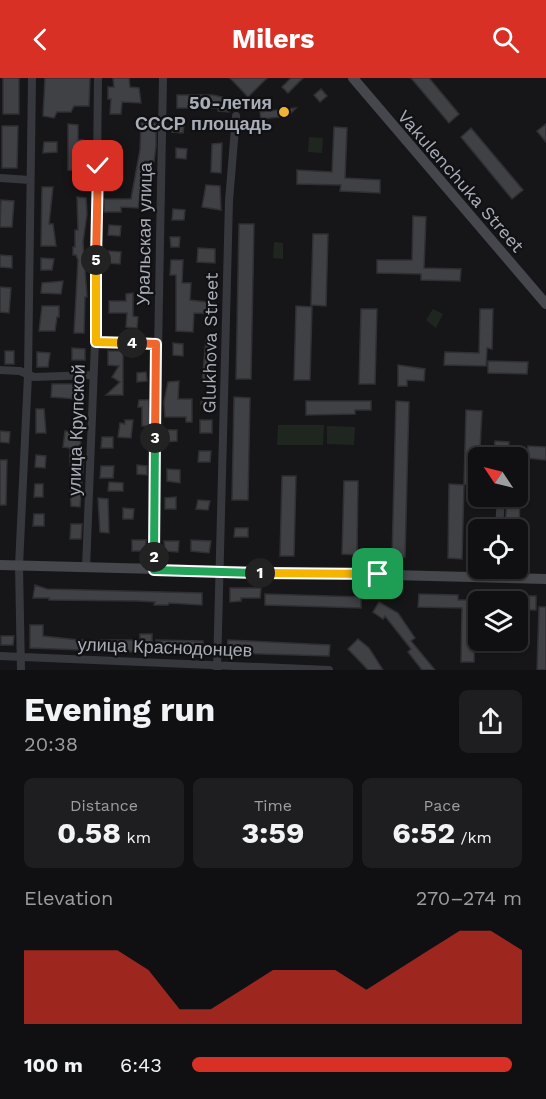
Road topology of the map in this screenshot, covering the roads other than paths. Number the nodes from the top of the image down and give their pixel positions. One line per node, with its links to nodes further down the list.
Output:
1 (32, 78): 7 (street)
2 (98, 78): 9 (street, улица Крупской)
3 (162, 78): 10 (street, Уральская улица)
4 (353, 78): 8 (street, Vakulenchuka Street)
5 (236, 116): 18 (street, Glukhova Street)
6 (0, 178): 7 (street)
7 (30, 180): 12 (street)
8 (546, 304)
9 (96, 342): 10 (street); 13 (street, улица Крупской)
10 (156, 344): 17 (street, Уральская улица)
11 (0, 370): 12 (street)
12 (28, 375): 13 (street); 15 (street)
13 (92, 375): 16 (street, улица Крупской)
14 (0, 565): 15 (street)
15 (19, 566): 16 (street); 23 (street)
16 (86, 568): 17 (street)
17 (154, 570): 18 (street)
18 (220, 572): 19 (street); 24 (street, Glukhova Street)
19 (468, 573)
20 (528, 577): 21 (street)
21 (546, 579)
22 (0, 656): 23 (street, улица Краснодонцев)
23 (21, 656): 24 (street, улица Краснодонцев); 25 (street)
24 (217, 667): 26 (street, улица Краснодонцев)
25 (21, 670)
26 (328, 670)

